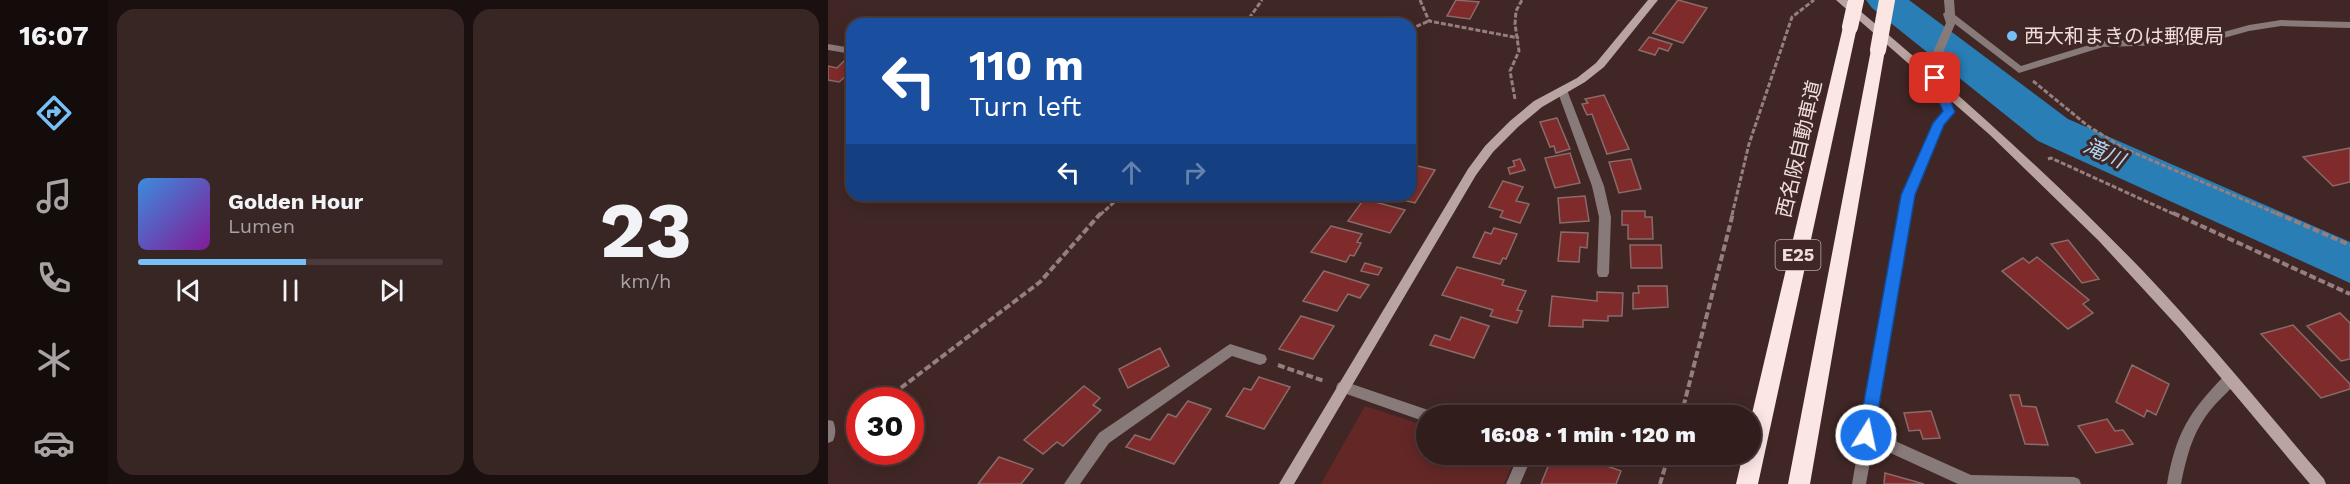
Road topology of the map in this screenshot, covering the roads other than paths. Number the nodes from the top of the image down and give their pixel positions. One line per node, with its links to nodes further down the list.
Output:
1 (1653, 0): 11 (street)
2 (1841, 0): 10 (street)
3 (1856, 0): 25 (highway, 西名阪自動車道 / E25, bridge)
4 (1887, 0): 26 (highway, E25, bridge)
5 (1949, 0): 6 (street)
6 (1950, 18): 7 (street); 10 (street)
7 (2350, 24)
8 (828, 47): 9 (street)
9 (846, 50)
10 (1935, 78): 14 (street); 18 (street)
11 (1562, 90): 12 (street); 15 (street)
12 (1603, 273)
13 (1260, 358): 22 (street)
14 (2230, 379): 29 (street); 30 (street)
15 (1343, 387): 16 (street); 23 (street)
16 (1416, 413)
17 (828, 426): 19 (street)
18 (1866, 435): 21 (street); 27 (street)
19 (828, 436)
20 (1521, 465): 24 (street)
21 (1970, 483): 28 (street)
22 (1071, 484)
23 (1286, 484)
24 (1513, 484)
25 (1747, 484)
26 (1800, 484)
27 (1859, 484)
28 (2074, 484)
29 (2174, 484)
30 (2319, 484)

